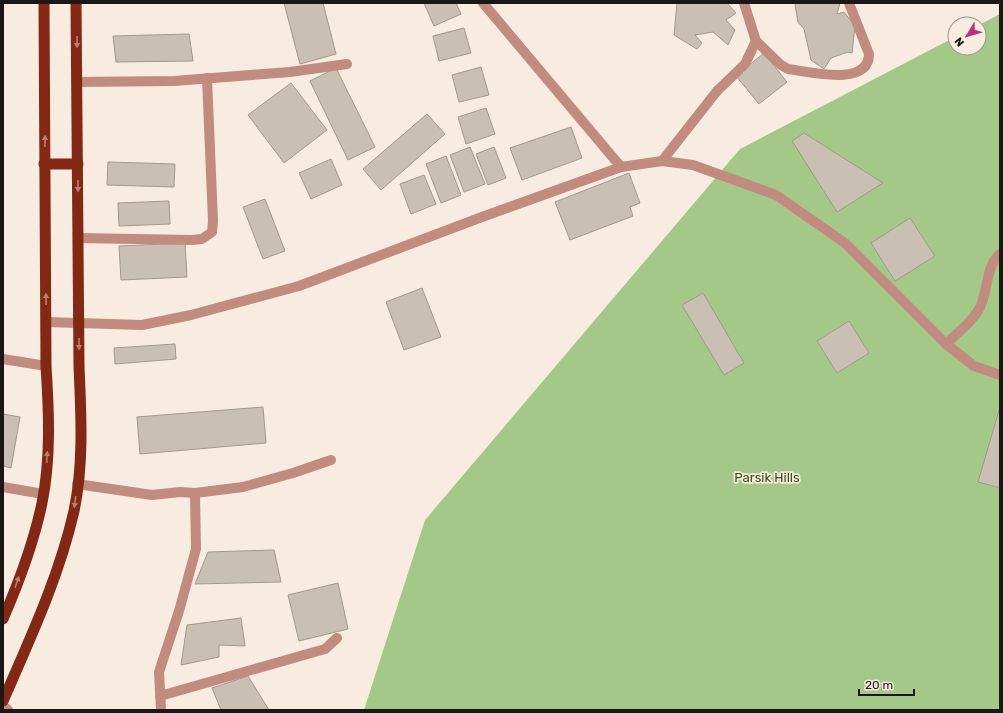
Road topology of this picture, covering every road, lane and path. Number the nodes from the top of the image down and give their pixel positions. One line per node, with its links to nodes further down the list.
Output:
1 (44, 3): 11 (highway, one-way to 1)
2 (76, 3): 9 (highway, one-way to 9)
3 (483, 3): 13 (street)
4 (744, 3): 6 (street)
5 (848, 3): 6 (street)
6 (756, 41): 10 (street)
7 (347, 64): 8 (street)
8 (207, 78): 9 (street); 14 (street)
9 (77, 82): 12 (highway)
10 (662, 161): 13 (street); 18 (street)
11 (44, 164): 12 (highway); 16 (highway, one-way to 11)
12 (78, 164): 14 (highway, one-way to 14)
13 (621, 167): 17 (street)
14 (78, 238): 17 (highway)
15 (1000, 254): 18 (street)
16 (46, 322): 17 (street); 20 (highway)
17 (79, 324): 23 (highway, one-way to 23)
18 (946, 344): 21 (street)
19 (3, 359): 20 (street)
20 (46, 366): 26 (highway, one-way to 20)
21 (1000, 375)
22 (331, 460): 25 (street)
23 (77, 484): 25 (street); 30 (highway, one-way to 30)
24 (3, 487): 26 (street)
25 (194, 493): 29 (street)
26 (43, 494): 27 (highway, one-way to 26)
27 (4, 614)
28 (337, 638): 29 (street)
29 (160, 696): 33 (street)
30 (3, 701)
31 (3, 706): 32 (street)
32 (8, 710)
33 (161, 710)

